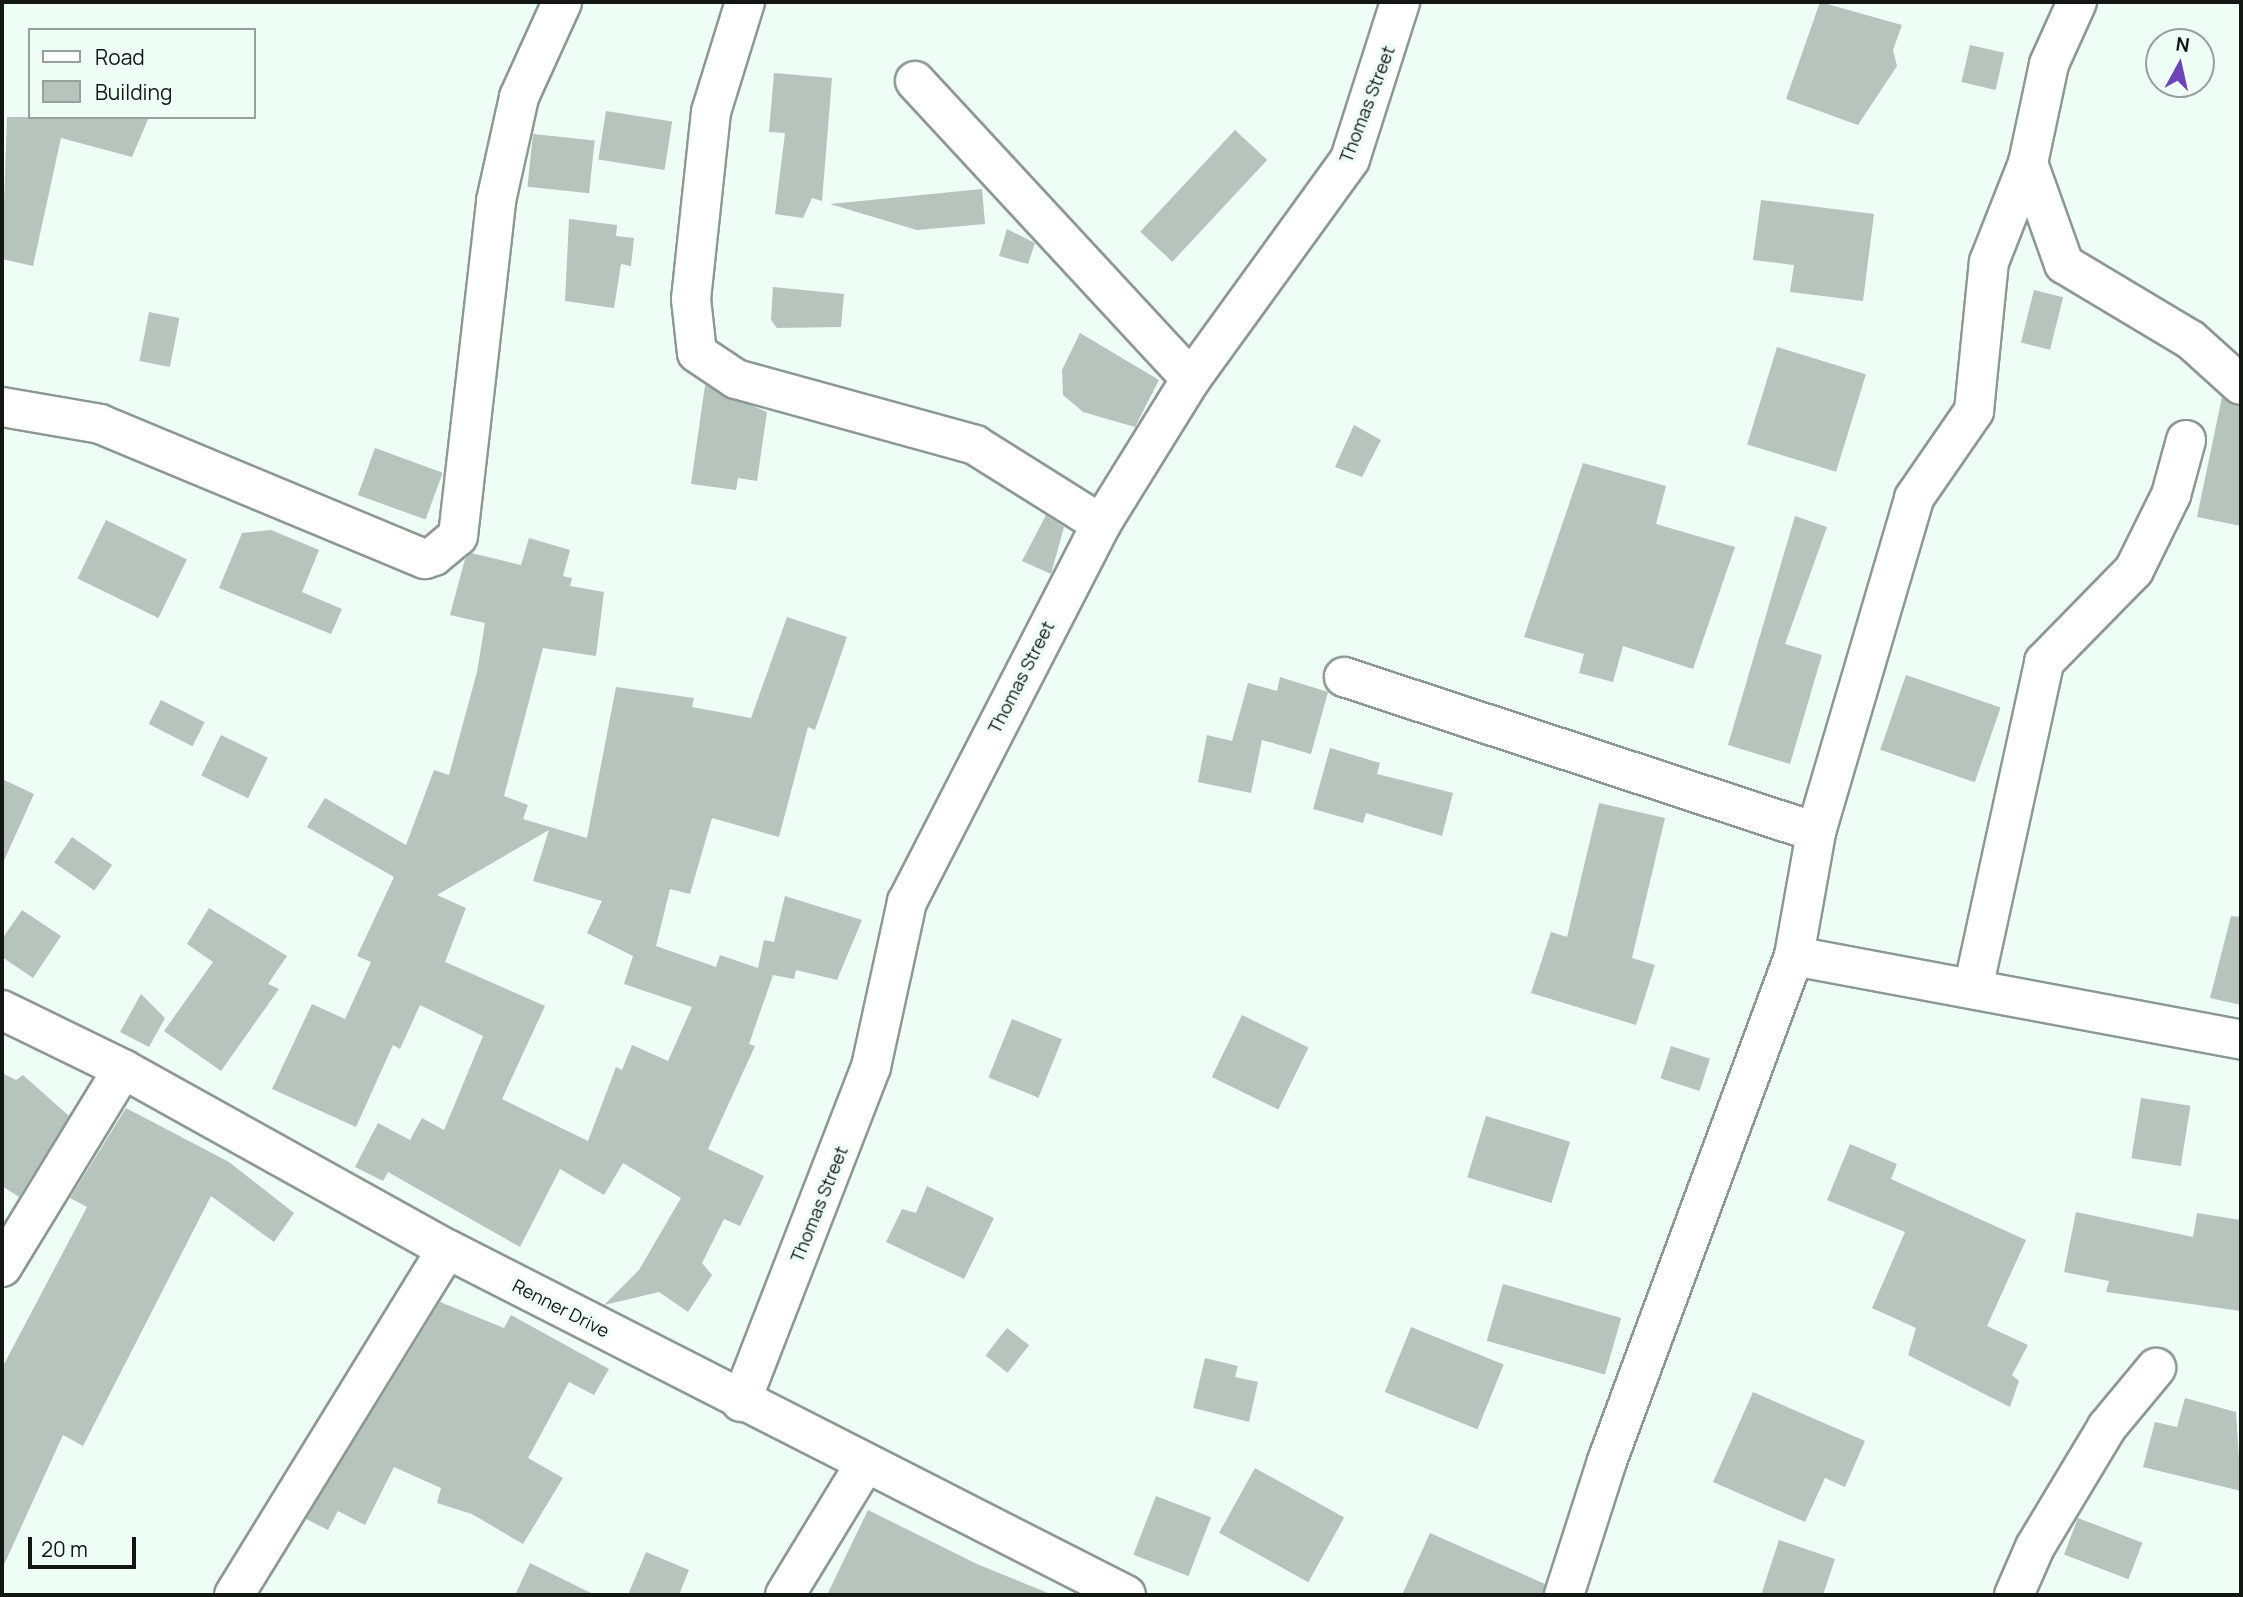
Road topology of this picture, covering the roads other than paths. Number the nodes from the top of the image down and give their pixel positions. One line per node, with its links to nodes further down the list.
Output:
1 (562, 2): 9 (street)
2 (745, 2): 11 (street)
3 (1399, 2): 7 (street, Thomas Street)
4 (2077, 2): 6 (street)
5 (915, 80): 7 (street)
6 (2028, 163): 8 (street); 13 (street)
7 (1191, 379): 11 (street, Thomas Street)
8 (2241, 385)
9 (2, 407)
10 (2186, 440): 15 (street)
11 (1101, 524): 22 (street, Thomas Street)
12 (1344, 677): 13 (street)
13 (1816, 832): 14 (street)
14 (1794, 956): 15 (street); 27 (street)
15 (1973, 989): 17 (street)
16 (2, 1010): 18 (street, Renner Drive)
17 (2241, 1040)
18 (123, 1069): 19 (street, Renner Drive); 20 (street)
19 (447, 1249): 22 (street, Renner Drive); 24 (street)
20 (2, 1267)
21 (2156, 1368): 28 (street)
22 (741, 1402): 23 (street, Renner Drive)
23 (865, 1464): 25 (street); 26 (street, Renner Drive)
24 (234, 1595)
25 (785, 1595)
26 (1126, 1595)
27 (1564, 1595)
28 (2014, 1595)

